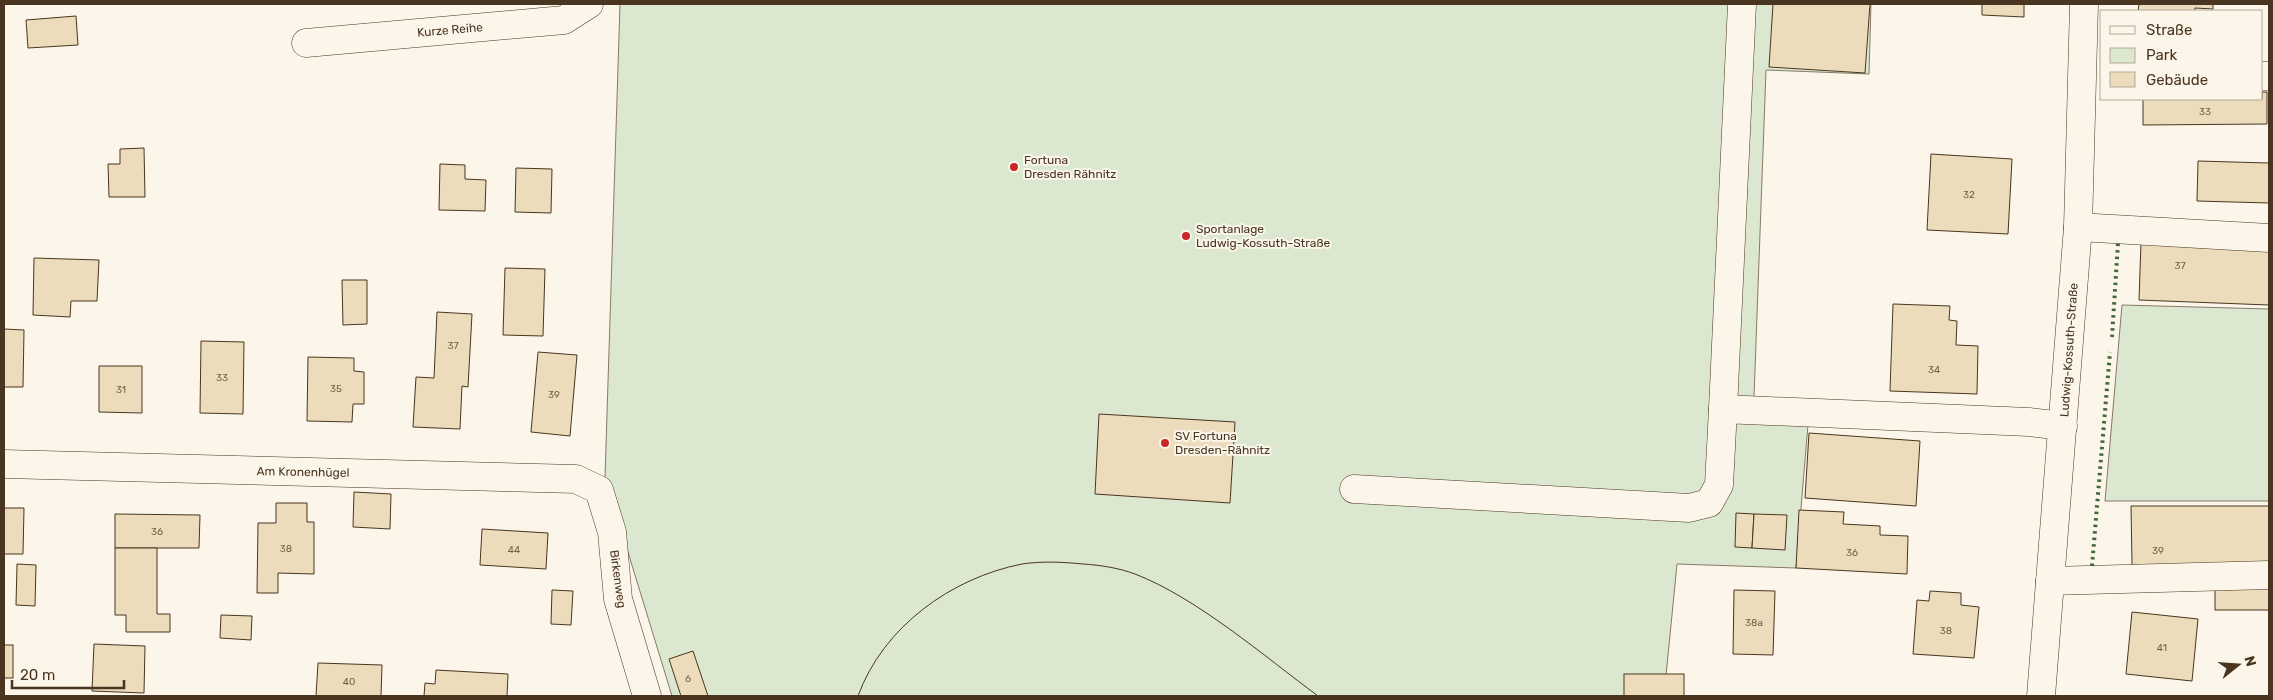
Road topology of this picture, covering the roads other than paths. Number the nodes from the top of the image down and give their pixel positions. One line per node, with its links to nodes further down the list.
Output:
1 (589, 4): 4 (street, Kurze Reihe)
2 (1742, 4): 8 (street)
3 (2084, 4): 5 (street, Ludwig-Kossuth-Straße)
4 (306, 43)
5 (2092, 71): 6 (street, Ludwig-Kossuth-Straße)
6 (2078, 227): 7 (street); 9 (street, Ludwig-Kossuth-Straße)
7 (2269, 238)
8 (1724, 409): 9 (street); 11 (street)
9 (2064, 426): 14 (street, Ludwig-Kossuth-Straße)
10 (4, 464): 12 (street, Am Kronenhügel)
11 (1354, 489)
12 (599, 490): 15 (street, Birkenweg)
13 (2269, 575): 14 (street)
14 (2050, 581): 16 (street, Ludwig-Kossuth-Straße)
15 (647, 696)
16 (2041, 696)

